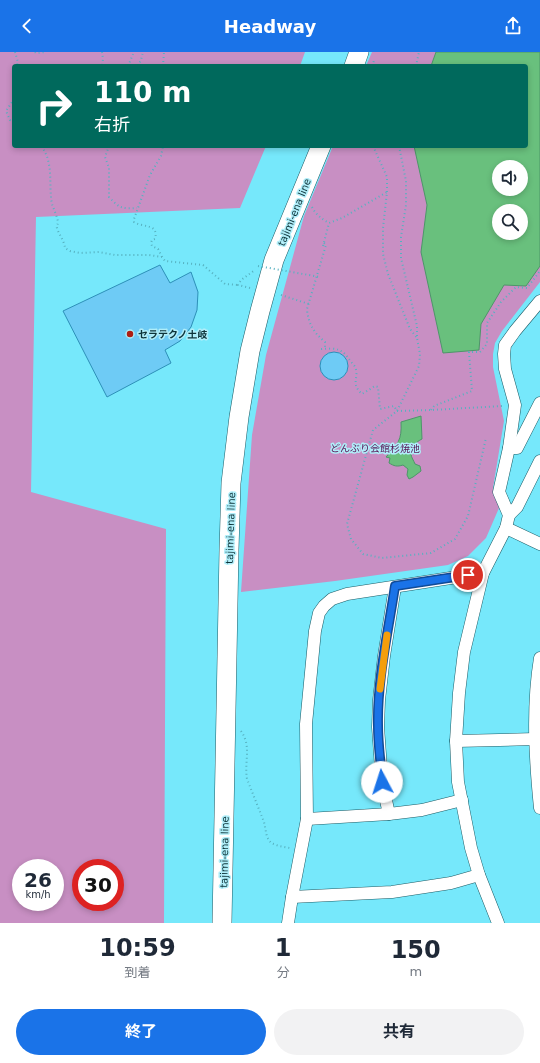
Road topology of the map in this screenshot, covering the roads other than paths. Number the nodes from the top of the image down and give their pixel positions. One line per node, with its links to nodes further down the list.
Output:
1 (360, 52): 2 (main road)
2 (355, 64)
3 (320, 148): 24 (main road, tajimi-ena line)
4 (540, 301): 6 (street)
5 (540, 403): 6 (street)
6 (509, 448): 8 (street)
7 (540, 463): 8 (street)
8 (508, 515): 9 (street)
9 (506, 528): 10 (street); 11 (street)
10 (540, 544)
11 (483, 573): 12 (street); 16 (street)
12 (395, 586): 20 (street); 21 (street)
13 (540, 658): 14 (street)
14 (538, 703): 15 (street)
15 (535, 740): 16 (street); 17 (street)
16 (456, 741): 18 (street)
17 (538, 777): 19 (street)
18 (462, 800): 20 (street); 22 (street)
19 (540, 808)
20 (389, 814): 21 (street)
21 (307, 819): 23 (street)
22 (478, 875): 23 (street); 26 (street)
23 (292, 897): 25 (street)
24 (222, 923)
25 (288, 923)
26 (498, 923)

